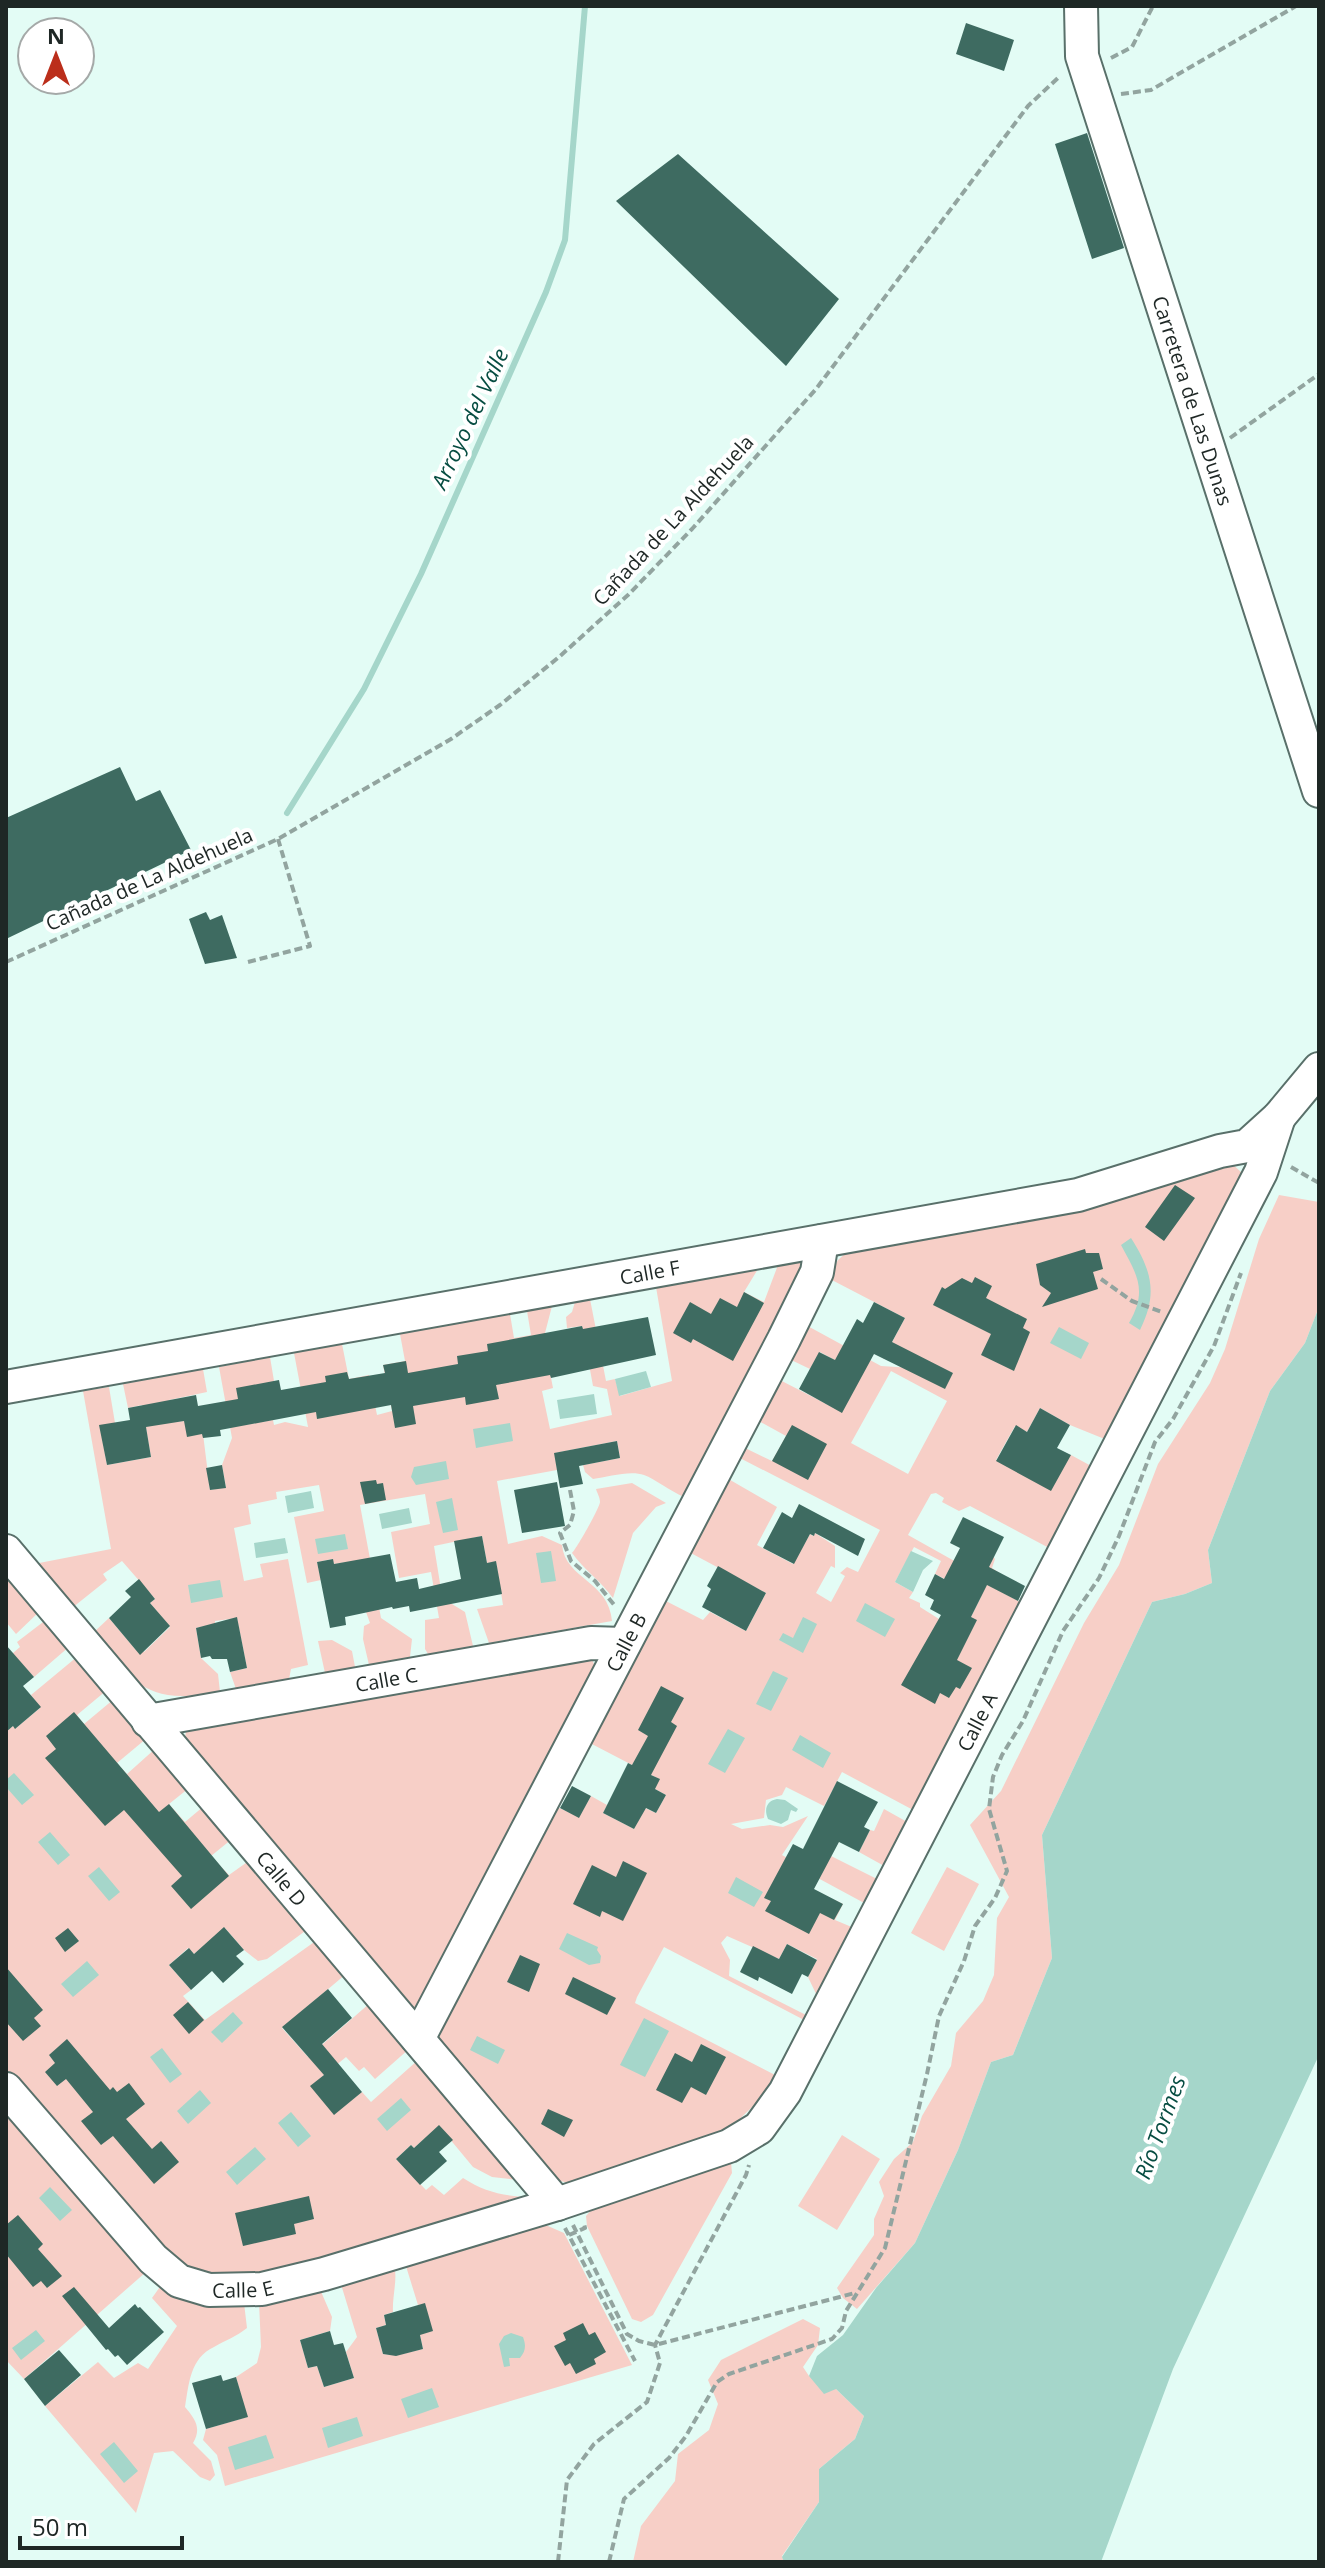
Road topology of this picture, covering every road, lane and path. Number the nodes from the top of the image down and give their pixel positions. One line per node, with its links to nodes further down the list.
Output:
1 (1081, 6): 4 (street, Carretera de Las Dunas)
2 (1153, 6): 4 (path, Cañada de La Aldehuela)
3 (1296, 6): 5 (path)
4 (1095, 57): 5 (street, Carretera de Las Dunas); 9 (path, Cañada de La Aldehuela)
5 (1093, 91): 7 (street, Carretera de Las Dunas)
6 (1319, 374): 7 (path)
7 (1210, 449): 8 (street, Carretera de Las Dunas)
8 (1319, 791)
9 (278, 839): 10 (path, Cañada de La Aldehuela); 11 (path)
10 (6, 962)
11 (248, 962)
12 (1319, 1069): 13 (street)
13 (1279, 1117): 16 (street, Calle F); 29 (street, Calle A)
14 (1286, 1163): 15 (path)
15 (1319, 1183)
16 (822, 1241): 20 (street, Calle F); 24 (street, Calle B)
17 (1243, 1266): 33 (path)
18 (1101, 1279): 19 (path)
19 (1150, 1308)
20 (6, 1387)
21 (570, 1490): 23 (path)
22 (6, 1551): 25 (street, Calle D)
23 (615, 1608)
24 (624, 1644): 25 (street, Calle C); 26 (street, Calle B)
25 (148, 1721): 26 (street, Calle D)
26 (418, 2039): 29 (street, Calle D)
27 (6, 2089): 29 (street, Calle E)
28 (746, 2175): 34 (path)
29 (557, 2204)
30 (585, 2228): 31 (path)
31 (577, 2231): 32 (path); 34 (path)
32 (569, 2235)
33 (857, 2293): 34 (path); 36 (path)
34 (655, 2345): 35 (path)
35 (558, 2562)
36 (609, 2562)

